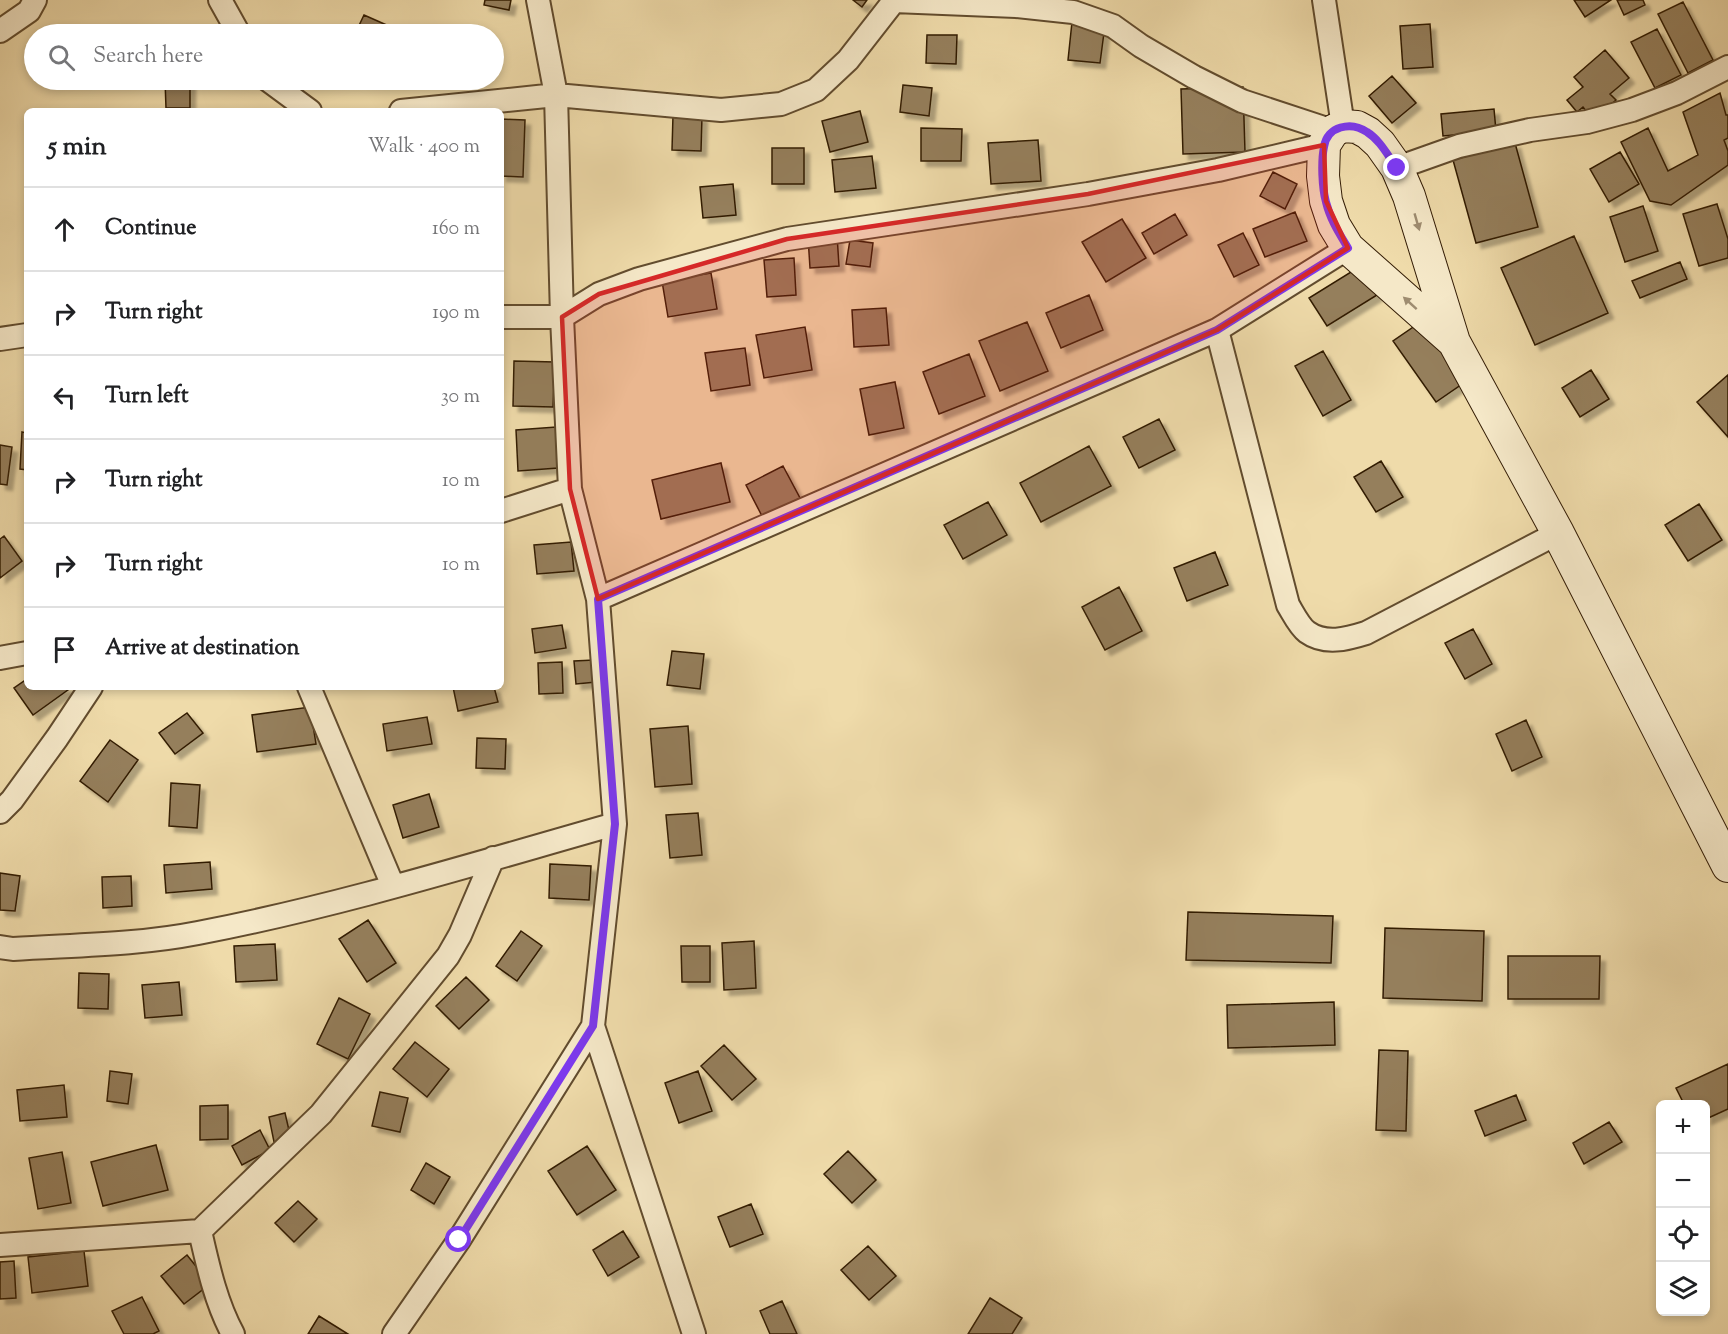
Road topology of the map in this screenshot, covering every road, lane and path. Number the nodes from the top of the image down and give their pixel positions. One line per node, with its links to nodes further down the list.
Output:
1 (35, 0): 7 (street)
2 (220, 0): 6 (street)
3 (538, 0): 10 (street)
4 (894, 0): 10 (street); 13 (street)
5 (1324, 0): 13 (street)
6 (233, 24)
7 (0, 31)
8 (1728, 67): 14 (street)
9 (282, 90): 11 (street)
10 (556, 94): 12 (street); 17 (street)
11 (306, 108)
12 (428, 108)
13 (1333, 134): 14 (street); 15 (street); 17 (street)
14 (1397, 168): 21 (street, one-way to 21)
15 (1348, 248): 18 (street); 21 (street, one-way to 15)
16 (504, 316): 17 (street)
17 (562, 317): 22 (street)
18 (1217, 330): 24 (street); 25 (street)
19 (24, 335): 20 (street)
20 (0, 339)
21 (1454, 342): 24 (street)
22 (570, 489): 23 (street); 25 (street)
23 (504, 510)
24 (1558, 533): 33 (street)
25 (598, 599): 31 (street)
26 (24, 654): 27 (street)
27 (0, 658)
28 (89, 690): 30 (street)
29 (310, 690): 34 (street)
30 (0, 812)
31 (615, 824): 32 (street); 36 (street)
32 (493, 858): 34 (street); 37 (street)
33 (1728, 866)
34 (393, 886): 35 (street)
35 (4, 954)
36 (593, 1026): 40 (street); 41 (street)
37 (200, 1231): 38 (street); 39 (street)
38 (0, 1245)
39 (233, 1334)
40 (394, 1334)
41 (694, 1334)

